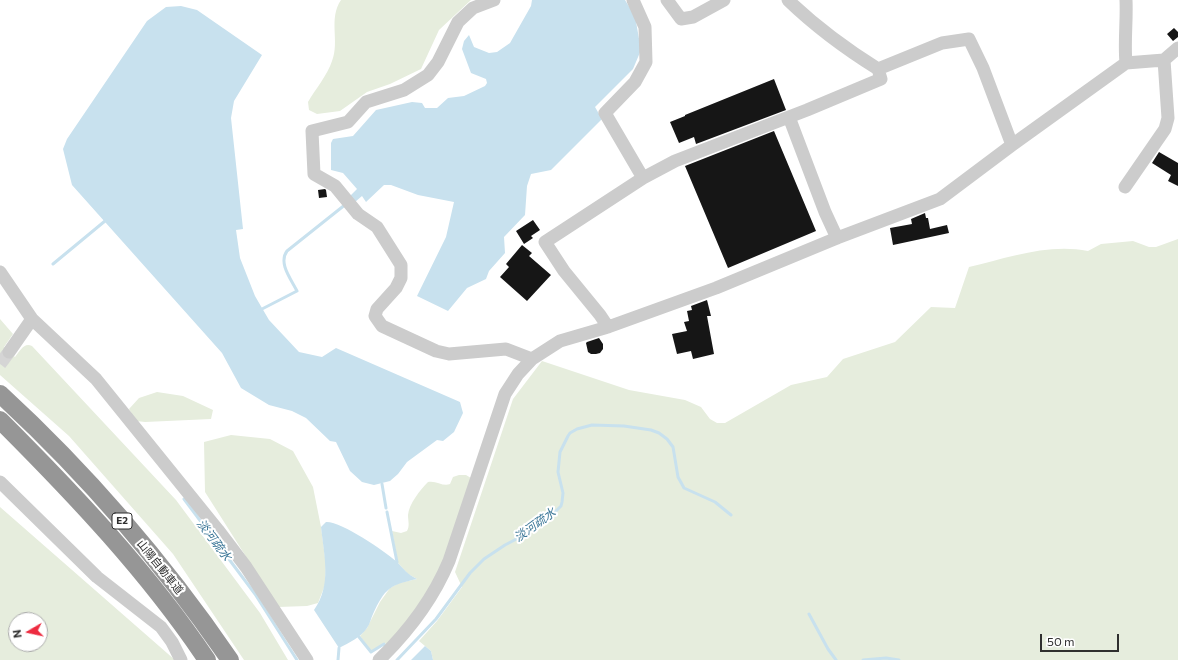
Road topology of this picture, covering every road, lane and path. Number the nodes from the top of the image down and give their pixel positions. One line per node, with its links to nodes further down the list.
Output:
1 (494, 0): 20 (street)
2 (633, 0): 13 (street)
3 (667, 0): 4 (street)
4 (724, 0)
5 (788, 0): 10 (street)
6 (1126, 0): 9 (street)
7 (1178, 48): 8 (street)
8 (1164, 60): 9 (street); 14 (street)
9 (1126, 64): 12 (street)
10 (878, 69): 11 (street); 12 (street)
11 (789, 117): 13 (street); 15 (street)
12 (1012, 145): 15 (street)
13 (644, 178): 18 (street)
14 (1125, 187)
15 (836, 238): 18 (street)
16 (0, 272): 17 (street)
17 (32, 319): 19 (street); 27 (street)
18 (608, 327): 20 (street)
19 (9, 352)
20 (532, 359): 28 (street)
21 (0, 394): 26 (highway, 山陽自動車道 / E2)
22 (0, 420): 25 (highway, 山陽自動車道 / E2)
23 (0, 482): 24 (street)
24 (181, 660)
25 (207, 660)
26 (230, 660)
27 (307, 660)
28 (379, 660)

